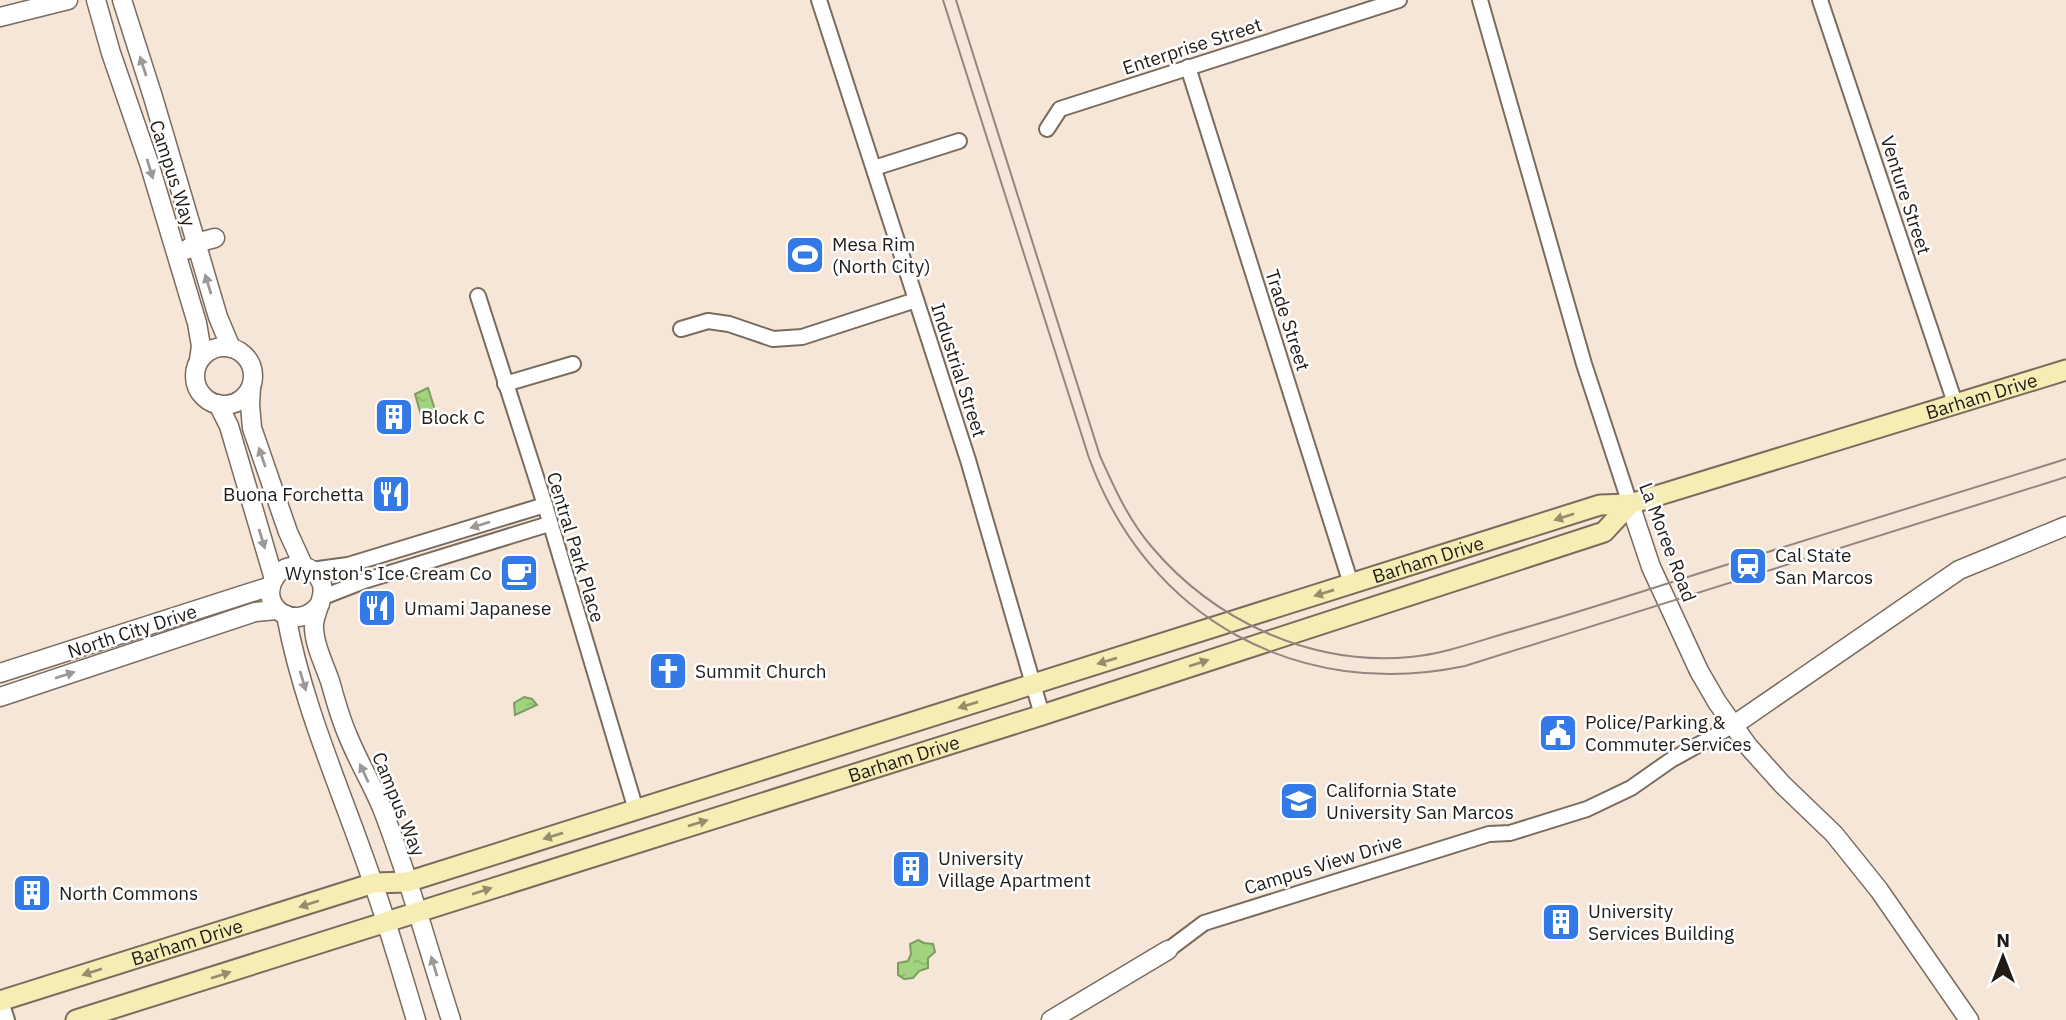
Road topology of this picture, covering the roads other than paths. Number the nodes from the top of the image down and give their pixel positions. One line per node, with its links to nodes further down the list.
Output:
1 (68, 0): 8 (street)
2 (96, 0): 15 (street, Campus Way, one-way to 15)
3 (122, 0): 14 (street, Campus Way, one-way to 3)
4 (819, 0): 12 (street, Industrial Street)
5 (1399, 0): 9 (street, Enterprise Street)
6 (1480, 0): 27 (street, La Moree Road)
7 (1820, 0): 25 (street, Venture Street)
8 (0, 17)
9 (1188, 67): 10 (street, Enterprise Street); 33 (street, Trade Street)
10 (1047, 129)
11 (959, 141): 12 (street)
12 (874, 168): 17 (street, Industrial Street)
13 (215, 238): 14 (street)
14 (196, 243): 15 (street); 19 (street, Campus Way, one-way to 14)
15 (179, 263): 20 (street, Campus Way)
16 (478, 296): 23 (street, Central Park Place)
17 (916, 300): 18 (street); 37 (street, Industrial Street)
18 (681, 328)
19 (231, 348): 20 (street); 24 (street, Campus Way)
20 (199, 360): 26 (street, Campus Way)
21 (573, 364): 23 (street)
22 (2066, 370): 25 (main road, Barham Drive)
23 (505, 384): 28 (street, Central Park Place)
24 (251, 387): 26 (street); 31 (street, Campus Way, one-way to 24)
25 (1955, 403): 27 (main road, Barham Drive)
26 (218, 404): 32 (street, Campus Way, one-way to 32)
27 (1630, 504): 33 (main road, Barham Drive, one-way to 33); 39 (main road, Barham Drive, one-way to 27); 40 (street, La Moree Road)
28 (545, 506): 29 (street, Central Park Place); 31 (street, one-way to 31)
29 (549, 524): 34 (street); 41 (street, Central Park Place)
30 (2066, 526): 40 (street)
31 (308, 568): 32 (street); 34 (street, Campus Way)
32 (273, 582): 35 (street, Campus Way); 36 (street, North City Drive)
33 (1351, 584): 37 (main road, Barham Drive, one-way to 37)
34 (321, 600): 35 (street); 42 (street, Campus Way, one-way to 34)
35 (282, 612): 38 (street, North City Drive, one-way to 35); 43 (street, Campus Way, one-way to 43)
36 (0, 673)
37 (1033, 685): 39 (street, Industrial Street); 41 (main road, Barham Drive, one-way to 41)
38 (0, 697)
39 (1042, 715): 44 (main road, Barham Drive, one-way to 39)
40 (1734, 725): 46 (street, Campus View Drive); 53 (street, La Moree Road)
41 (627, 813): 42 (main road, one-way to 42)
42 (407, 882): 43 (main road, Barham Drive); 44 (street, Campus Way)
43 (374, 883): 45 (street, Campus Way); 47 (main road, Barham Drive, one-way to 47)
44 (416, 912): 45 (main road, Barham Drive); 51 (street, Campus Way, one-way to 44)
45 (386, 922): 49 (main road, one-way to 45); 50 (street, Campus Way)
46 (1168, 950): 52 (street, Campus View Drive)
47 (0, 1000): 48 (street)
48 (7, 1020)
49 (76, 1020)
50 (416, 1020)
51 (451, 1020)
52 (1051, 1020)
53 (1969, 1020)

